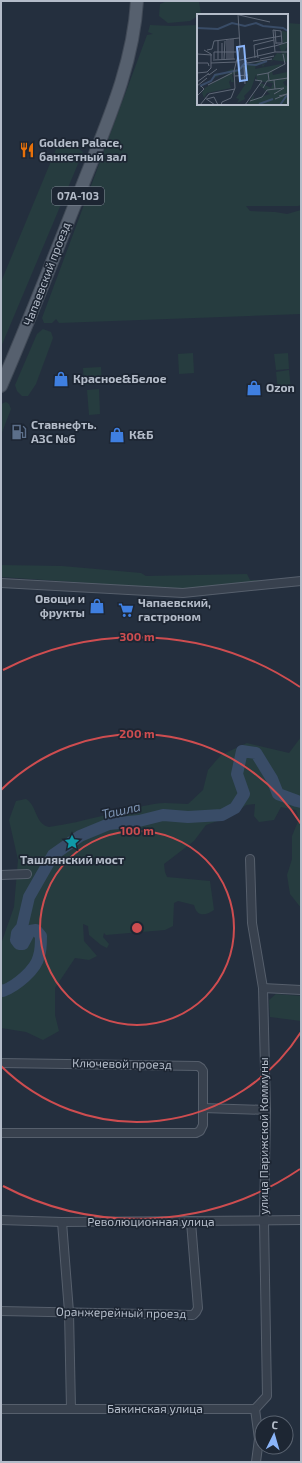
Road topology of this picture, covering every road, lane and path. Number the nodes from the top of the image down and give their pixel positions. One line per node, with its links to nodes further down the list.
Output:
1 (137, 1): 2 (main road, Чапаевский проезд / 07А-103)
2 (1, 386)
3 (301, 581): 4 (street)
4 (1, 583)
5 (250, 859): 8 (street, улица Парижской Коммуны)
6 (27, 874): 7 (street)
7 (1, 875)
8 (263, 988): 9 (street); 12 (street, улица Парижской Коммуны)
9 (301, 990)
10 (1, 1063): 11 (street, Ключевой проезд)
11 (203, 1108): 12 (street); 13 (street, Ключевой проезд)
12 (266, 1110): 15 (street, улица Парижской Коммуны)
13 (1, 1133)
14 (1, 1220): 17 (street, Революционная улица)
15 (264, 1220): 16 (street, Революционная улица); 18 (street, Революционная улица); 23 (street, улица Парижской Коммуны)
16 (301, 1220)
17 (62, 1222): 18 (street, Революционная улица); 20 (street)
18 (192, 1222): 20 (street, Оранжерейный проезд)
19 (1, 1312): 20 (street, Оранжерейный проезд)
20 (70, 1312): 22 (street)
21 (1, 1409): 22 (street, Бакинская улица)
22 (71, 1409): 23 (street, Бакинская улица)
23 (255, 1409): 24 (street)
24 (256, 1462)

